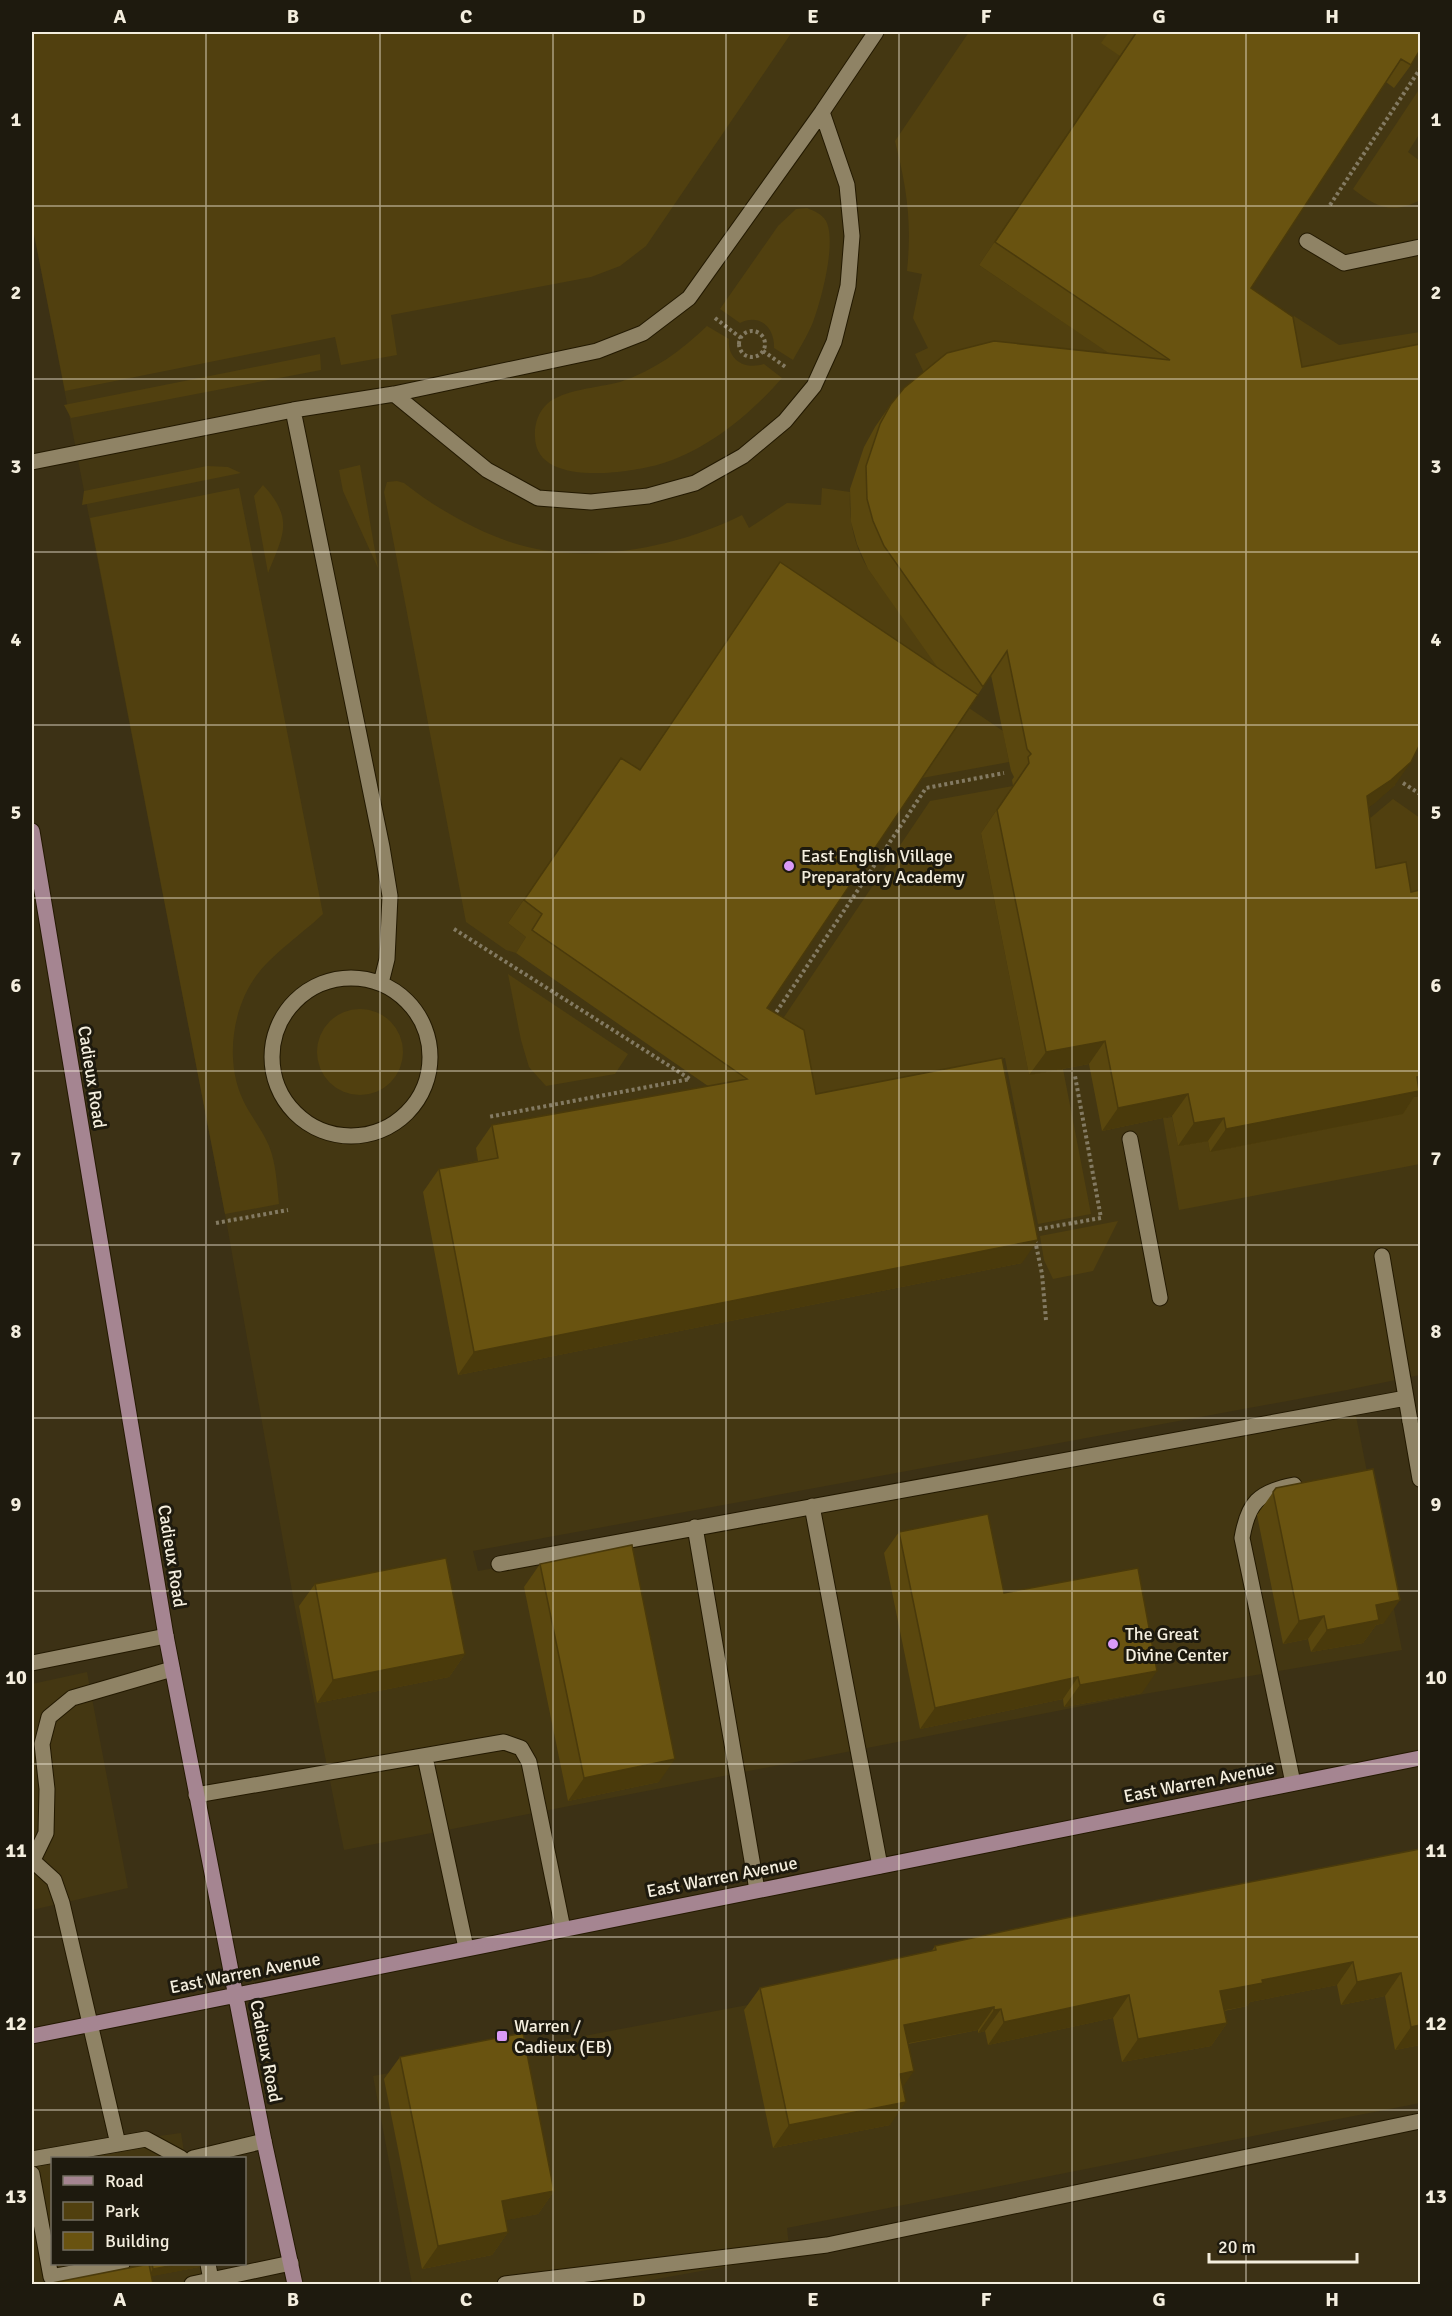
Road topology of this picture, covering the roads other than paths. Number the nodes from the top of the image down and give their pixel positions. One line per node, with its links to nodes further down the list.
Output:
1 (876, 32): 2 (street)
2 (822, 112): 5 (street); 5 (street)
3 (1307, 241): 4 (street)
4 (1420, 247)
5 (394, 394): 6 (street)
6 (293, 410): 7 (street); 9 (street)
7 (32, 462)
8 (32, 831): 19 (street, Cadieux Road)
9 (381, 983): 9 (street)
10 (1130, 1139): 12 (street)
11 (1382, 1256): 13 (street)
12 (1160, 1298)
13 (1411, 1411): 14 (street); 16 (street)
14 (1420, 1479)
15 (1314, 1482): 24 (street)
16 (812, 1506): 17 (street); 27 (street)
17 (695, 1527): 18 (street); 28 (street)
18 (499, 1564)
19 (166, 1636): 20 (street); 21 (street, Cadieux Road)
20 (32, 1663)
21 (172, 1669): 25 (street, Cadieux Road); 26 (street)
22 (425, 1757): 25 (street); 29 (street); 30 (street)
23 (1420, 1758): 24 (street, East Warren Avenue)
24 (1293, 1783): 27 (street, East Warren Avenue)
25 (196, 1796): 31 (street, Cadieux Road)
26 (32, 1861): 32 (street)
27 (880, 1866): 28 (street, East Warren Avenue)
28 (757, 1890): 29 (street, East Warren Avenue)
29 (563, 1929): 30 (street, East Warren Avenue)
30 (466, 1948): 31 (street, East Warren Avenue)
31 (235, 1994): 32 (street, East Warren Avenue); 35 (street, Cadieux Road)
32 (91, 2024): 33 (street, East Warren Avenue); 36 (street)
33 (32, 2036)
34 (1420, 2121): 48 (street)
35 (264, 2141): 38 (street); 42 (street, Cadieux Road)
36 (117, 2144): 37 (street); 39 (street)
37 (179, 2157)
38 (197, 2157)
39 (32, 2159)
40 (32, 2174): 41 (street)
41 (45, 2207): 44 (street)
42 (291, 2263): 45 (street); 47 (street, Cadieux Road)
43 (208, 2265): 45 (street)
44 (129, 2267)
45 (211, 2280): 46 (street)
46 (192, 2284)
47 (295, 2284)
48 (504, 2284)

